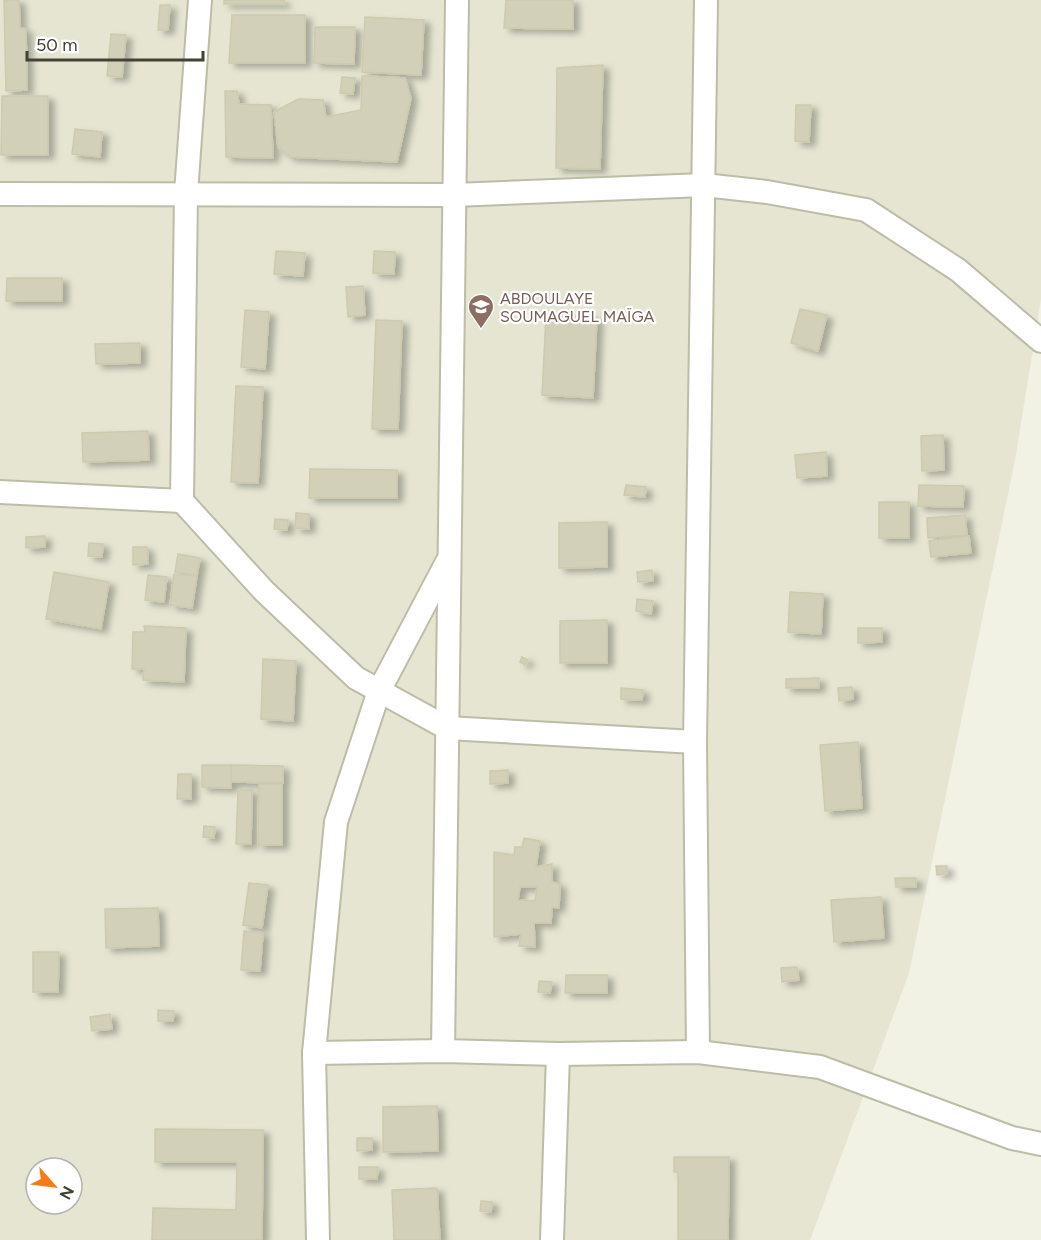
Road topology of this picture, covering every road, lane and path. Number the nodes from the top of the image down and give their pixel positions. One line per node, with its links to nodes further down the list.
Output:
1 (200, 0): 6 (street)
2 (457, 0): 7 (street)
3 (706, 0): 4 (street)
4 (704, 185): 7 (street); 8 (street); 14 (street)
5 (0, 194): 6 (street)
6 (186, 194): 7 (street); 10 (street)
7 (454, 195): 11 (street)
8 (1041, 341)
9 (0, 492): 10 (street)
10 (182, 501): 12 (street)
11 (450, 557): 12 (street); 13 (street)
12 (379, 691): 13 (street); 17 (street)
13 (447, 728): 14 (street); 15 (street)
14 (695, 742): 16 (street)
15 (444, 1051): 17 (street); 18 (street)
16 (698, 1052): 18 (street); 19 (street)
17 (314, 1053): 20 (street)
18 (558, 1054): 21 (street)
19 (1041, 1144)
20 (318, 1240)
21 (552, 1240)

